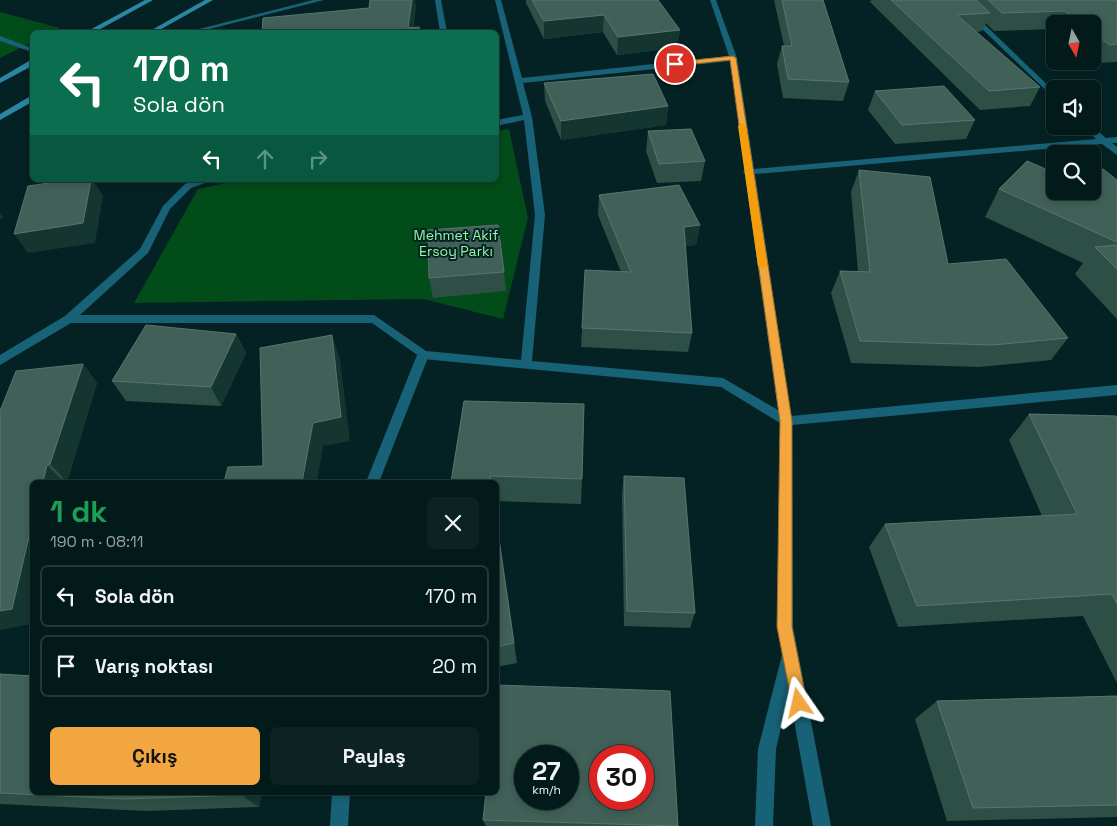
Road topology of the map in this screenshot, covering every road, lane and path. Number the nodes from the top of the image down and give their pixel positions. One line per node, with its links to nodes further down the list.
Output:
1 (150, 0): 8 (main road)
2 (210, 0): 9 (main road)
3 (321, 0): 10 (street)
4 (438, 0): 11 (street)
5 (498, 0): 17 (street)
6 (714, 0): 14 (street)
7 (955, 0): 18 (street)
8 (94, 30)
9 (156, 30)
10 (199, 30)
11 (444, 30)
12 (0, 38): 13 (street)
13 (30, 49)
14 (733, 58): 17 (street); 27 (street)
15 (30, 65): 16 (main road)
16 (0, 81)
17 (519, 81): 21 (street)
18 (1046, 88)
19 (30, 100): 20 (main road)
20 (0, 116)
21 (528, 117): 22 (street); 32 (street)
22 (499, 122)
23 (1097, 135): 25 (street)
24 (1117, 140): 25 (street)
25 (1105, 142): 26 (street); 27 (street)
26 (1117, 152)
27 (748, 172): 34 (street)
28 (201, 182): 29 (street)
29 (69, 319): 30 (street); 31 (street)
30 (422, 354): 32 (street); 35 (street)
31 (0, 361)
32 (526, 364): 34 (street)
33 (1117, 390): 34 (street)
34 (786, 421): 36 (street)
35 (373, 480)
36 (790, 653): 39 (street); 40 (street)
37 (341, 795): 38 (street)
38 (339, 826)
39 (764, 826)
40 (822, 826)

